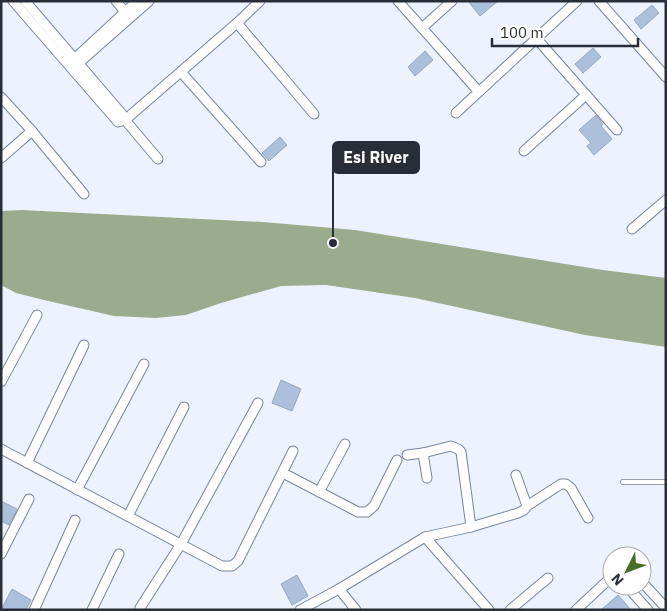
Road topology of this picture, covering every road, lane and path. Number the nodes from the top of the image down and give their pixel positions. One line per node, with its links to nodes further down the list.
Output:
1 (13, 1): 15 (street)
2 (25, 1): 15 (street)
3 (116, 1): 11 (street)
4 (137, 1): 11 (street)
5 (149, 1): 15 (street)
6 (260, 1): 12 (street)
7 (398, 1): 13 (street)
8 (452, 1): 13 (street)
9 (577, 1): 14 (street)
10 (599, 1): 17 (street)
11 (125, 12): 15 (street)
12 (237, 23): 16 (street); 22 (street)
13 (422, 28): 18 (street)
14 (536, 38): 18 (street); 19 (street)
15 (73, 63): 23 (street)
16 (181, 72): 23 (street); 29 (street)
17 (666, 77)
18 (479, 92): 21 (street)
19 (586, 95): 24 (street); 26 (street)
20 (1, 97): 25 (street)
21 (456, 113)
22 (314, 114)
23 (125, 120): 28 (street)
24 (617, 130)
25 (32, 131): 27 (street); 30 (street)
26 (524, 151)
27 (1, 158)
28 (158, 159)
29 (260, 162)
30 (84, 194)
31 (666, 200): 32 (street)
32 (632, 229)
33 (36, 315): 36 (street)
34 (84, 345): 45 (street)
35 (144, 364): 51 (street)
36 (1, 382)
37 (258, 403): 60 (street)
38 (184, 407): 55 (street)
39 (345, 444): 52 (street)
40 (1, 449): 45 (street)
41 (293, 451): 46 (street)
42 (423, 453): 43 (street); 48 (street); 58 (street)
43 (407, 455)
44 (397, 460): 52 (street)
45 (26, 463): 51 (street)
46 (283, 473): 52 (street); 60 (street)
47 (516, 475): 54 (street)
48 (426, 478)
49 (623, 482): 50 (lane)
50 (666, 482)
51 (78, 490): 55 (street)
52 (319, 492)
53 (29, 499): 61 (street)
54 (527, 506): 56 (street); 58 (street)
55 (128, 516): 60 (street)
56 (588, 518)
57 (75, 520): 70 (street)
58 (471, 527): 59 (street)
59 (425, 537): 65 (street); 74 (street)
60 (181, 544): 68 (street)
61 (1, 554)
62 (119, 554): 71 (street)
63 (548, 578): 75 (street)
64 (602, 586): 76 (street)
65 (339, 589): 72 (street); 73 (street)
66 (652, 593): 69 (street)
67 (636, 596): 77 (street)
68 (140, 608)
69 (666, 608)
70 (34, 610)
71 (92, 610)
72 (300, 610)
73 (356, 610)
74 (489, 610)
75 (510, 610)
76 (576, 610)
77 (648, 610)

